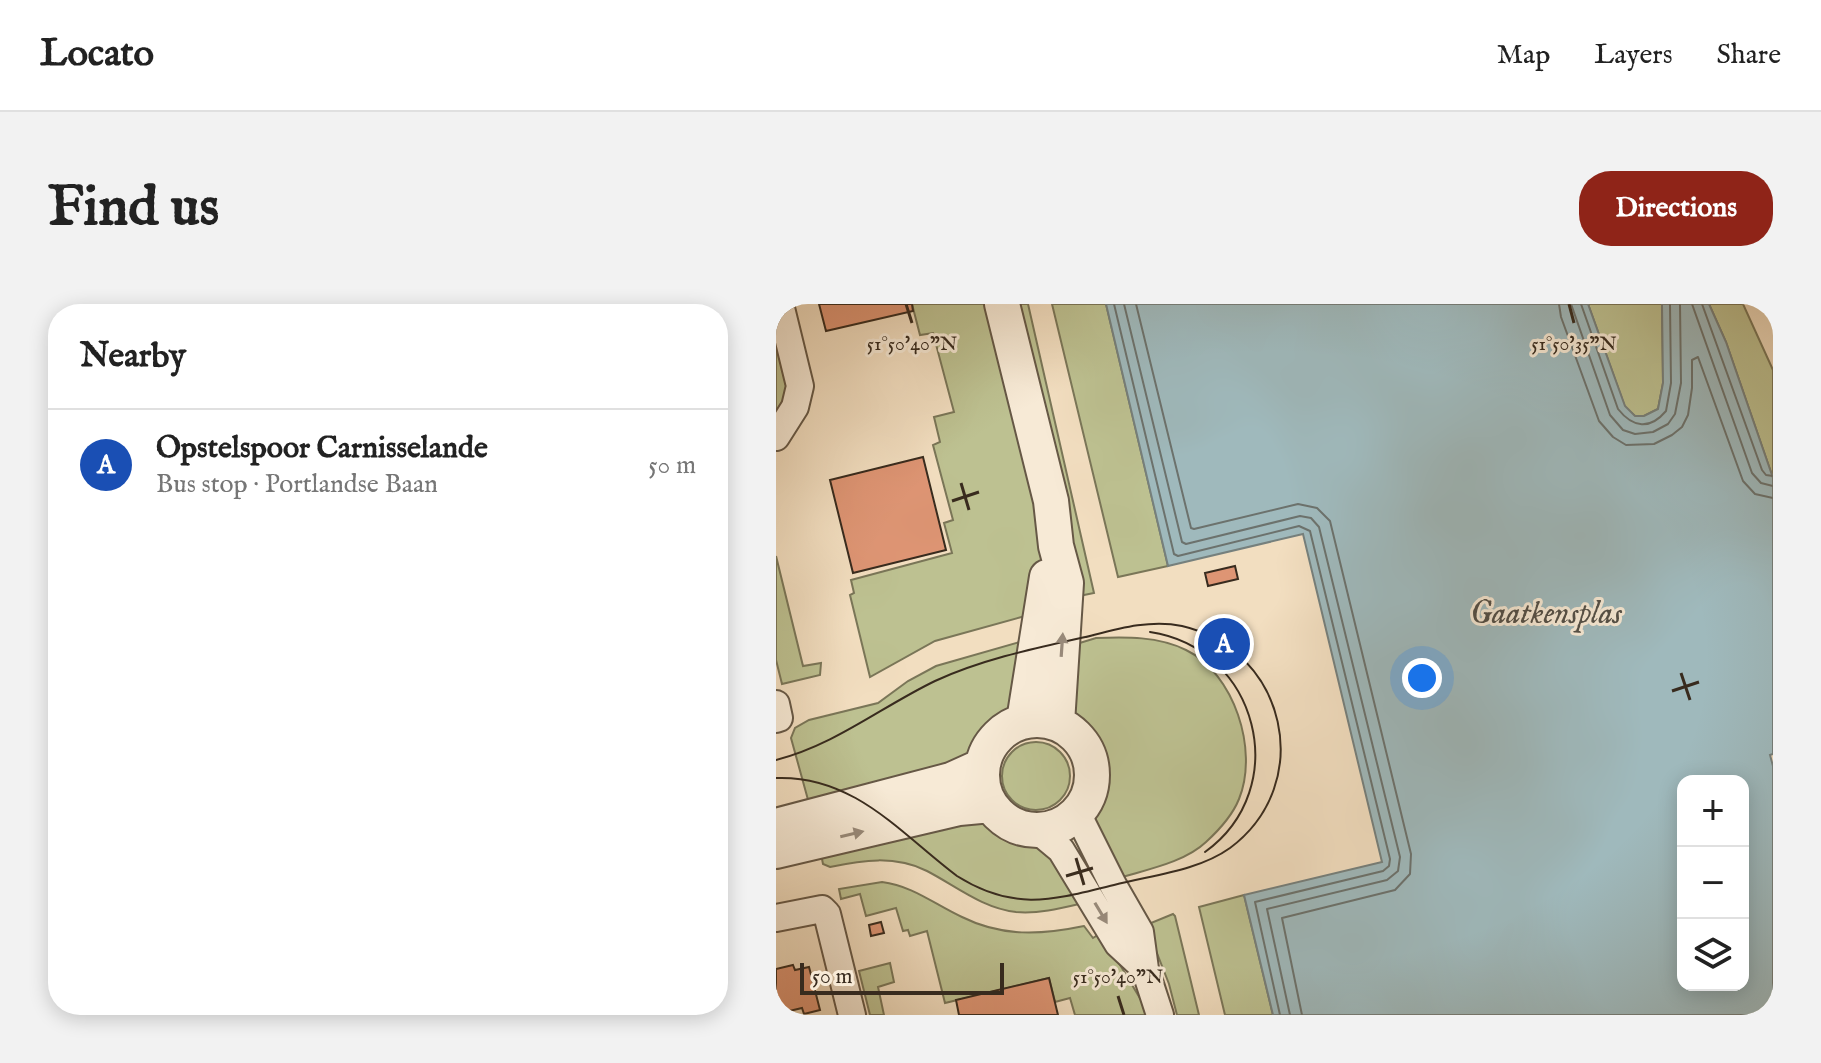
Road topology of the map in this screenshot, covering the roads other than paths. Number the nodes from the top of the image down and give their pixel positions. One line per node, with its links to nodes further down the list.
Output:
1 (1002, 304): 4 (street)
2 (780, 317): 3 (street)
3 (776, 437)
4 (1041, 722): 5 (street); 7 (street)
5 (982, 766): 6 (street); 8 (street)
6 (991, 805): 9 (street); 10 (street, one-way to 6)
7 (1077, 813): 9 (street); 12 (street)
8 (776, 826)
9 (1037, 830): 12 (street, one-way to 12)
10 (776, 851)
11 (776, 918): 13 (street)
12 (1145, 969): 14 (street)
13 (852, 1015)
14 (1160, 1015)

